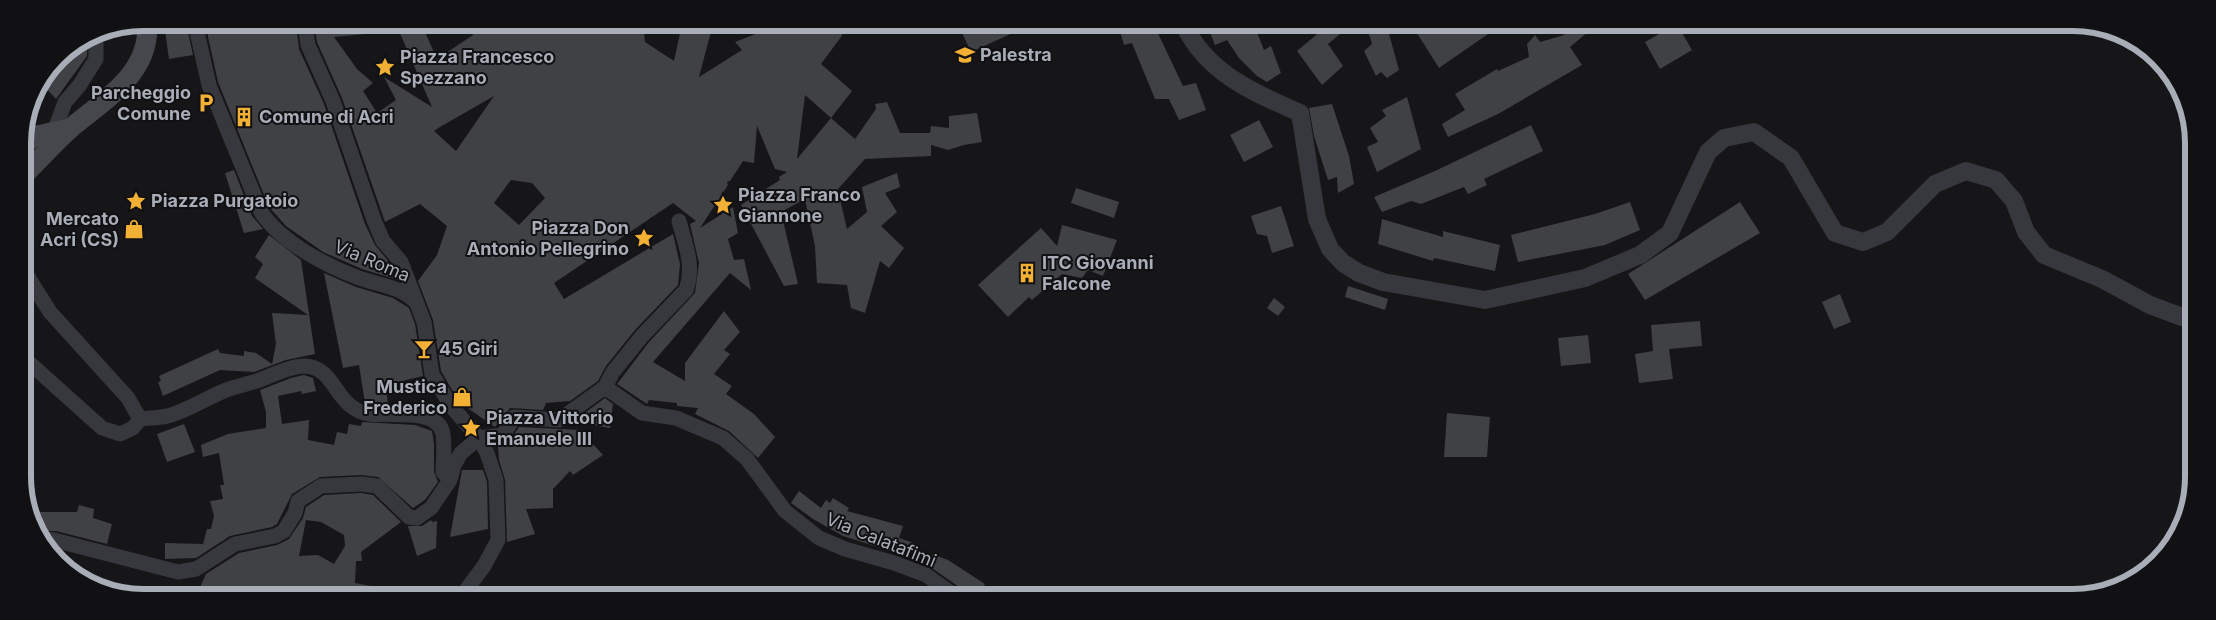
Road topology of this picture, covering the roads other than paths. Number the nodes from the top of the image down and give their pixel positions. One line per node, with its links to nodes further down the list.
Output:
1 (148, 31): 6 (main road)
2 (197, 31): 13 (street, Via Roma)
3 (306, 31): 13 (street)
4 (1187, 31): 14 (street)
5 (96, 42): 6 (street)
6 (63, 129): 7 (main road); 10 (main road)
7 (31, 137)
8 (31, 144): 9 (main road)
9 (31, 164)
10 (31, 167)
11 (679, 221): 16 (street)
12 (31, 280): 17 (street)
13 (416, 302): 18 (street)
14 (2185, 316)
15 (31, 364): 17 (street)
16 (605, 387): 18 (street); 22 (street, Via Calatafimi)
17 (137, 423): 19 (street)
18 (479, 438): 19 (street); 21 (street)
19 (450, 480): 20 (street)
20 (50, 540)
21 (467, 589)
22 (946, 589)

